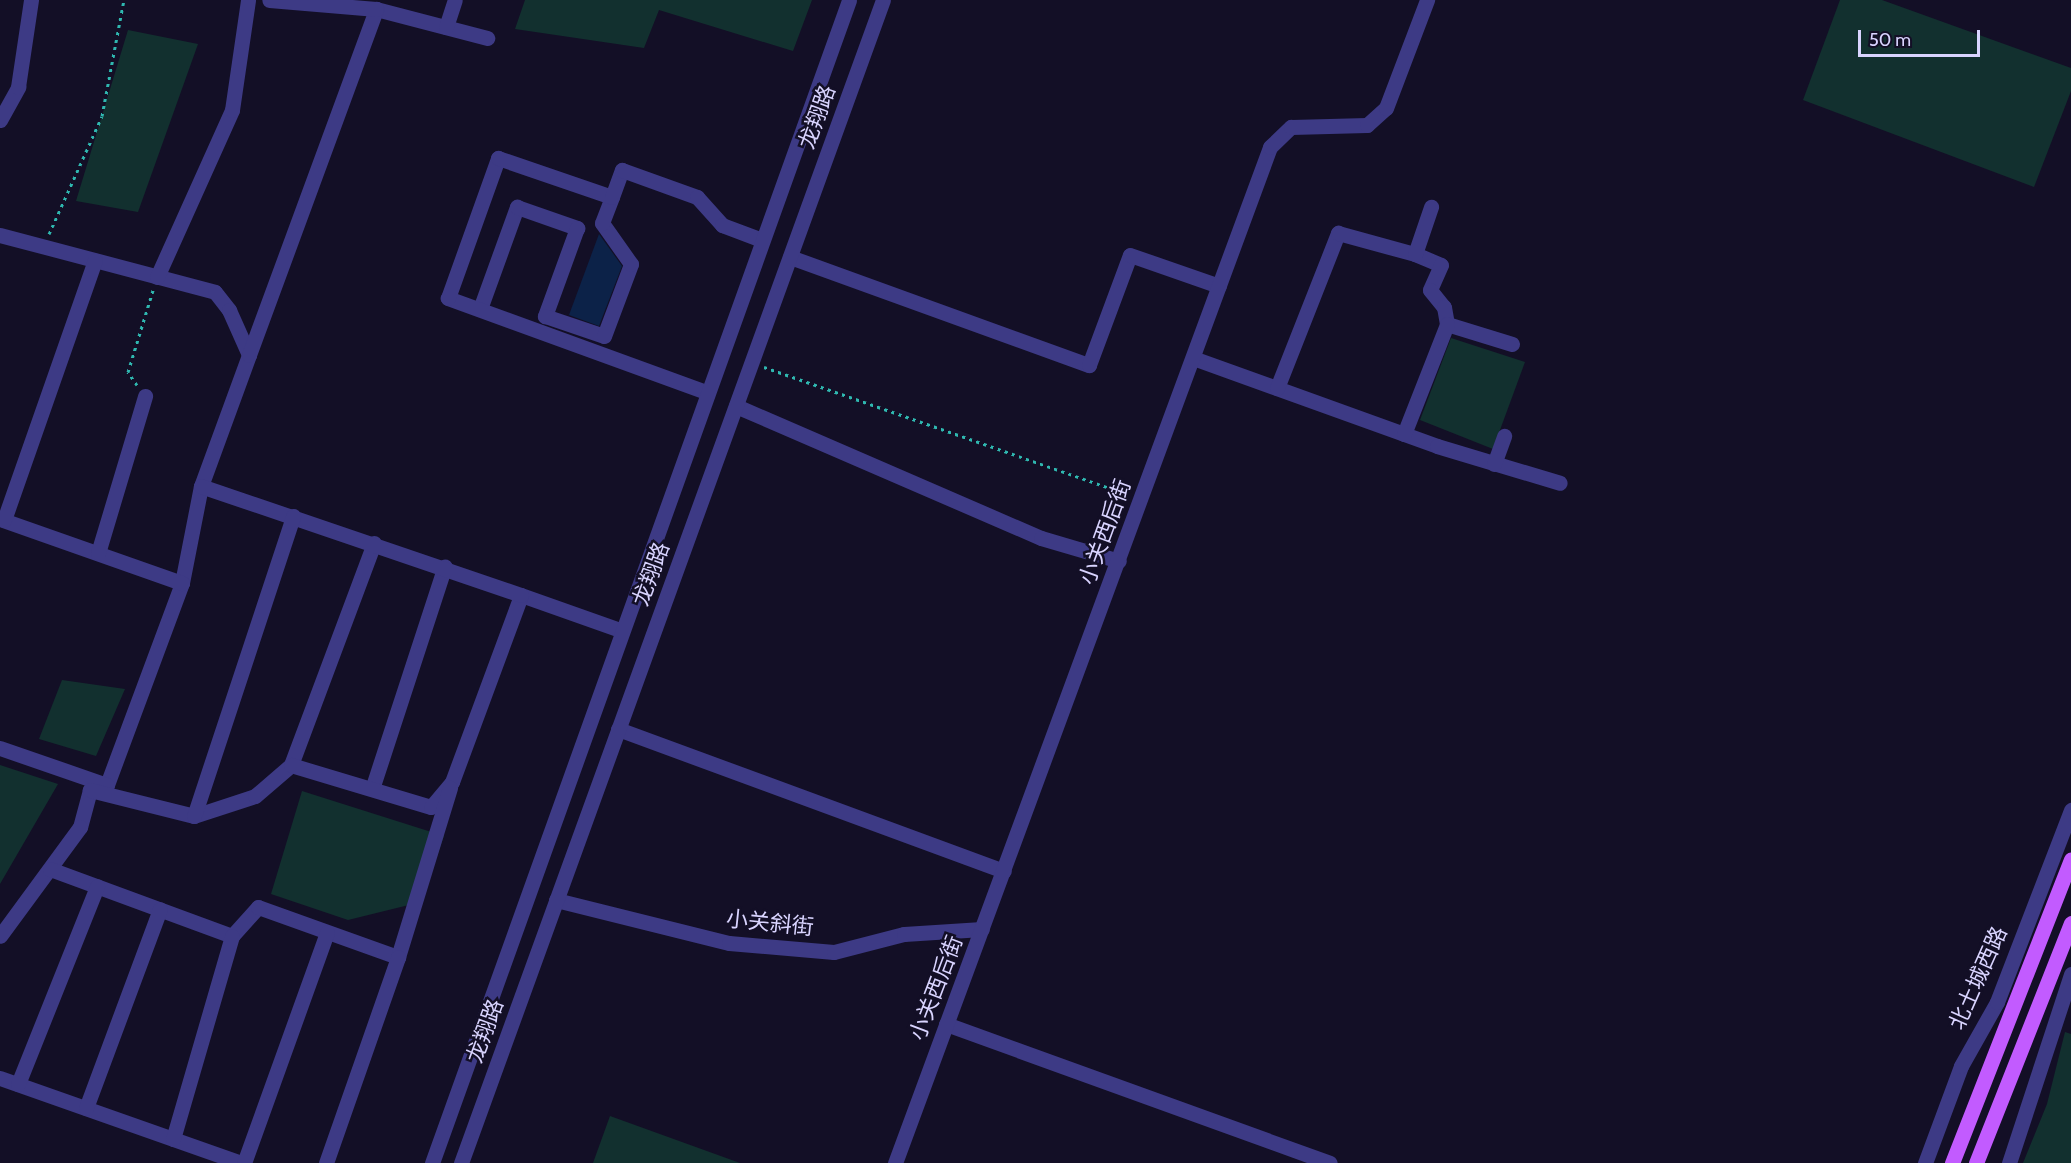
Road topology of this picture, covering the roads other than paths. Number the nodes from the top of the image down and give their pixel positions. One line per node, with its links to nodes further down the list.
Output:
1 (31, 0): 11 (street)
2 (248, 0): 19 (street)
3 (269, 0): 8 (street)
4 (455, 0): 9 (street)
5 (849, 0): 15 (street, 龙翔路)
6 (883, 0): 17 (street, 龙翔路)
7 (1427, 0): 20 (street, 小关西后街)
8 (376, 9): 9 (street); 24 (street)
9 (446, 27): 10 (street)
10 (487, 38)
11 (0, 120)
12 (606, 201): 15 (street); 21 (street); 21 (street)
13 (1431, 207): 16 (street)
14 (0, 235): 18 (street)
15 (762, 240): 27 (street, 龙翔路)
16 (1415, 254): 22 (street); 26 (street)
17 (790, 257): 20 (street); 29 (street, 龙翔路)
18 (95, 260): 19 (street); 36 (street)
19 (157, 277): 24 (street)
20 (1219, 286): 25 (street, 小关西后街)
21 (480, 309): 27 (street)
22 (1447, 324): 23 (street); 30 (street)
23 (1512, 344)
24 (249, 355): 34 (street)
25 (1192, 358): 26 (street); 39 (street, 小关西后街)
26 (1277, 388): 30 (street)
27 (706, 392): 43 (street, 龙翔路)
28 (145, 396): 38 (street)
29 (736, 406): 39 (street); 44 (street, 龙翔路)
30 (1404, 434): 32 (street)
31 (1504, 436): 32 (street)
32 (1494, 464): 33 (street)
33 (1560, 483)
34 (201, 486): 35 (street); 41 (street)
35 (293, 516): 37 (street); 52 (street)
36 (2, 520): 38 (street)
37 (374, 543): 40 (street); 46 (street)
38 (98, 553): 41 (street)
39 (1119, 561): 55 (street, 小关西后街)
40 (445, 566): 42 (street); 49 (street)
41 (182, 583): 48 (street)
42 (521, 595): 43 (street); 47 (street)
43 (620, 630): 73 (street, 龙翔路)
44 (618, 729): 55 (street); 57 (street, 龙翔路)
45 (0, 748): 48 (street)
46 (291, 765): 49 (street); 52 (street)
47 (452, 782): 49 (street); 64 (street)
48 (107, 785): 50 (street)
49 (373, 786)
50 (90, 790): 52 (street); 54 (street)
51 (2071, 810): 77 (street, 北土城西路)
52 (194, 816)
53 (2071, 860): 78 (main road, 北土城西路)
54 (50, 869): 56 (street); 62 (street)
55 (1004, 872): 60 (street, 小关西后街)
56 (97, 886): 58 (street); 68 (street)
57 (556, 900): 60 (street, 小关斜街); 74 (street, 龙翔路)
58 (160, 909): 63 (street); 69 (street)
59 (2071, 923): 79 (main road)
60 (982, 929): 66 (street, 小关西后街)
61 (327, 932): 63 (street); 64 (street); 71 (street)
62 (0, 936)
63 (232, 936): 70 (street)
64 (398, 957): 72 (street)
65 (2071, 974): 80 (street)
66 (946, 1024): 75 (street, 小关西后街); 76 (street)
67 (0, 1078): 68 (street)
68 (18, 1084): 69 (street)
69 (86, 1108): 70 (street)
70 (173, 1139): 71 (street)
71 (243, 1163)
72 (326, 1163)
73 (432, 1163)
74 (461, 1163)
75 (895, 1163)
76 (1330, 1163)
77 (1925, 1163)
78 (1952, 1163)
79 (1976, 1163)
80 (2009, 1163)

